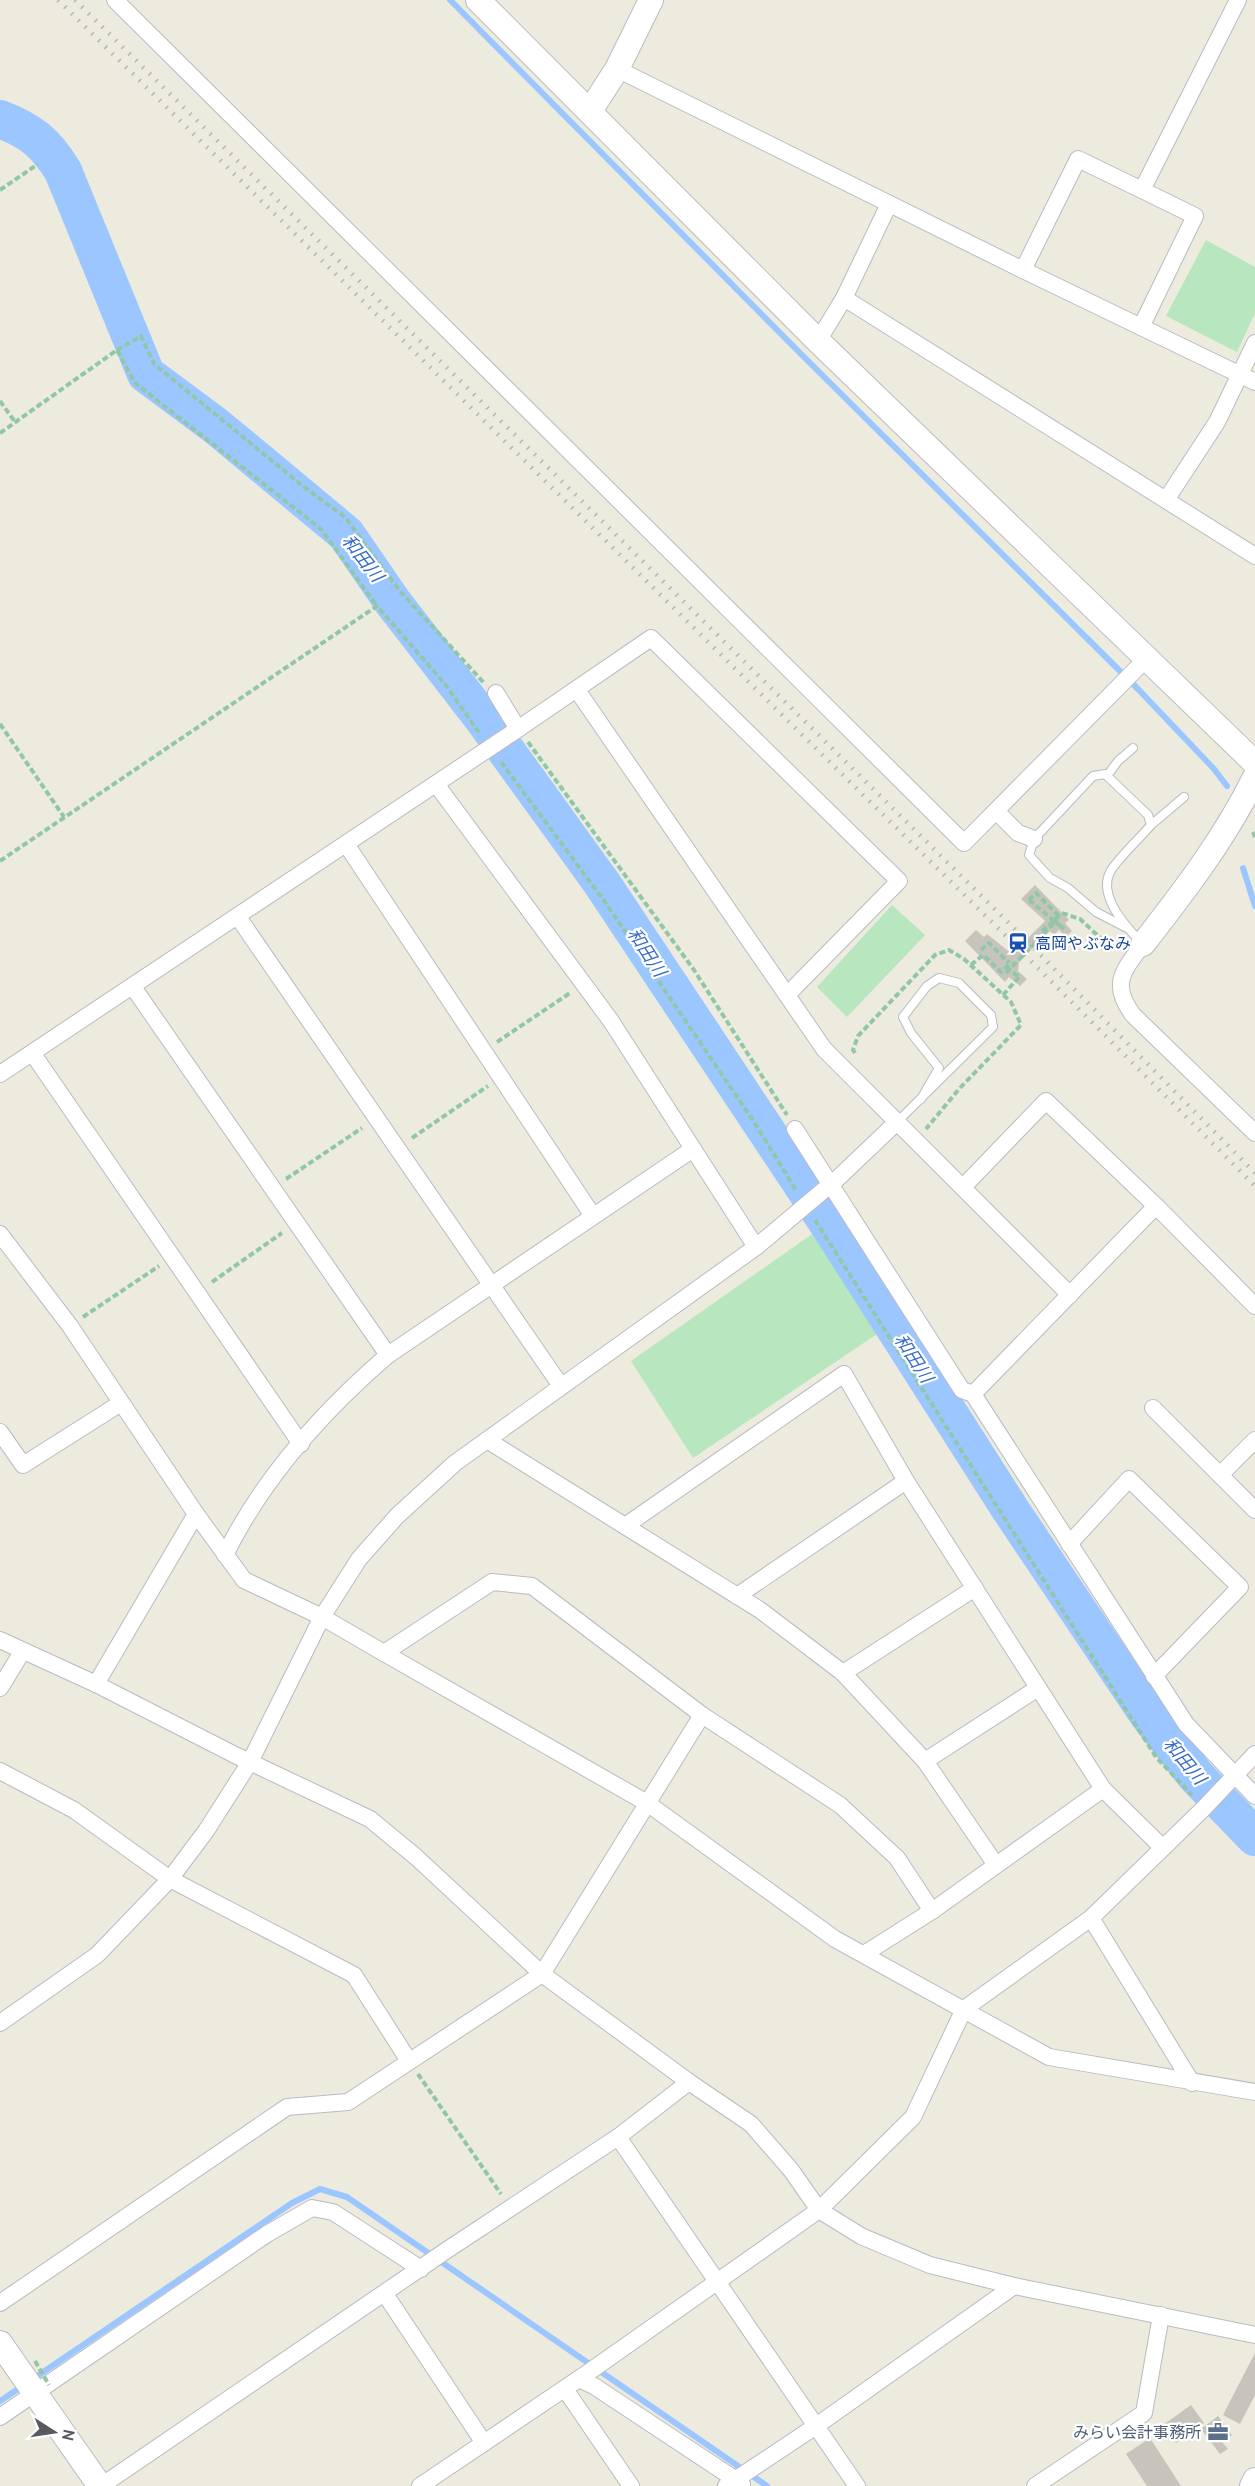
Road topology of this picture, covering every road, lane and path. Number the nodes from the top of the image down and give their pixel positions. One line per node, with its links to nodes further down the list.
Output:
1 (115, 0): 36 (street)
2 (478, 0): 6 (street)
3 (651, 0): 5 (street)
4 (1238, 0): 9 (street)
5 (617, 69): 6 (street); 10 (street)
6 (590, 111): 14 (street)
7 (38, 164): 8 (path)
8 (0, 190)
9 (1142, 190): 11 (street); 13 (street)
10 (889, 204): 11 (street); 12 (street)
11 (1023, 270): 13 (street)
12 (844, 298): 14 (street); 22 (street)
13 (1141, 327): 17 (street)
14 (818, 341): 25 (street)
15 (1255, 343): 17 (street)
16 (117, 350): 20 (path); 24 (path); 27 (path)
17 (1239, 375): 18 (street); 22 (street)
18 (1255, 382)
19 (0, 401): 20 (path)
20 (15, 422): 21 (path)
21 (0, 433)
22 (1166, 500): 23 (street)
23 (1255, 556)
24 (377, 606)
25 (1141, 664): 31 (street); 36 (street)
26 (577, 690): 29 (street); 56 (street); 56 (street)
27 (496, 693): 29 (street)
28 (0, 724): 37 (path)
29 (518, 730): 34 (street); 67 (path)
30 (1133, 748): 32 (lane)
31 (1255, 763)
32 (1107, 776): 38 (lane); 41 (lane)
33 (1255, 777): 50 (street)
34 (436, 784): 42 (street); 54 (street)
35 (1184, 797): 38 (lane)
36 (996, 811): 41 (street)
37 (64, 817)
38 (1151, 825): 46 (lane)
39 (1254, 831): 40 (path)
40 (1255, 837)
41 (1034, 839): 46 (lane)
42 (346, 844): 43 (street); 58 (street)
43 (238, 916): 55 (street); 64 (street)
44 (1059, 916): 45 (path); 45 (path, bridge); 49 (path)
45 (1054, 921): 47 (path, bridge); 48 (path); 53 (path, bridge)
46 (1125, 927): 50 (lane)
47 (1064, 929)
48 (1042, 931)
49 (1115, 940)
50 (1143, 944): 68 (street)
51 (981, 950): 53 (path)
52 (971, 965): 53 (path); 57 (path); 60 (path)
53 (1008, 967): 57 (path)
54 (583, 984): 58 (path); 70 (street)
55 (133, 987): 59 (street); 73 (street)
56 (786, 994): 65 (street)
57 (1004, 995): 66 (path)
58 (484, 1051): 62 (street)
59 (33, 1054): 61 (street); 79 (street)
60 (858, 1057)
61 (0, 1074)
62 (501, 1077): 69 (path); 75 (street)
63 (921, 1099): 63 (lane); 65 (lane)
64 (376, 1119): 69 (street); 73 (path)
65 (898, 1121): 71 (street); 72 (street)
66 (930, 1125)
67 (795, 1129): 71 (street)
68 (1255, 1133)
69 (397, 1149): 80 (street)
70 (693, 1149): 75 (street); 78 (street)
71 (830, 1185): 78 (street); 87 (street)
72 (963, 1186): 74 (street); 82 (street)
73 (273, 1188): 76 (street)
74 (1156, 1206): 82 (street); 83 (street)
75 (593, 1216): 80 (street)
76 (297, 1223): 81 (path); 85 (street)
77 (0, 1234): 84 (street)
78 (756, 1247): 86 (street)
79 (172, 1257): 81 (street); 84 (path)
80 (490, 1286): 85 (street); 86 (street)
81 (197, 1293): 93 (street)
82 (1070, 1295): 87 (street)
83 (1255, 1306)
84 (70, 1326): 88 (street)
85 (388, 1355): 93 (street)
86 (561, 1386): 91 (street)
87 (973, 1394): 99 (street)
88 (122, 1403): 90 (street); 97 (street)
89 (1153, 1408): 94 (street)
90 (0, 1432)
91 (487, 1440): 98 (street); 103 (street)
92 (1255, 1440): 94 (street)
93 (301, 1444): 100 (street)
94 (1220, 1475): 96 (street)
95 (906, 1481): 98 (street); 101 (street); 102 (street)
96 (1255, 1510)
97 (196, 1514): 100 (street); 109 (street)
98 (625, 1526): 102 (street)
99 (1069, 1544): 108 (street); 108 (street)
100 (225, 1555): 103 (street)
101 (975, 1588): 107 (street); 111 (street)
102 (738, 1596): 107 (street)
103 (322, 1617): 106 (street); 115 (street)
104 (0, 1640): 105 (street)
105 (22, 1652): 109 (street); 110 (street)
106 (384, 1653): 112 (street); 120 (street)
107 (843, 1673): 114 (street)
108 (1154, 1676): 117 (street)
109 (96, 1684): 115 (street)
110 (0, 1688)
111 (1038, 1688): 114 (street); 118 (street)
112 (702, 1715): 120 (street); 124 (street)
113 (1255, 1754): 117 (street)
114 (925, 1761): 122 (street)
115 (250, 1762): 123 (street); 127 (street)
116 (0, 1771): 123 (street)
117 (1229, 1780): 119 (street); 121 (street)
118 (1103, 1789): 121 (street); 122 (street)
119 (1255, 1796)
120 (647, 1803): 126 (street); 127 (street)
121 (1163, 1848): 125 (street)
122 (996, 1865): 124 (street)
123 (170, 1879): 129 (street); 130 (street)
124 (932, 1911): 126 (street)
125 (1090, 1918): 128 (street); 132 (street)
126 (864, 1954): 128 (street)
127 (542, 1974): 130 (street); 131 (street)
128 (964, 2009): 132 (street); 136 (street)
129 (0, 2023)
130 (409, 2061): 135 (path); 141 (street)
131 (689, 2082): 134 (street); 136 (street)
132 (1192, 2083): 133 (street)
133 (1255, 2092)
134 (618, 2137): 135 (street); 138 (street)
135 (510, 2208): 137 (street)
136 (819, 2210): 138 (street); 139 (street)
137 (421, 2269): 140 (street); 148 (street)
138 (717, 2282): 146 (street); 150 (street)
139 (1014, 2286): 142 (street); 150 (street)
140 (385, 2294): 151 (street); 154 (street)
141 (0, 2303)
142 (1161, 2315): 143 (street); 158 (street)
143 (1255, 2334)
144 (0, 2343): 145 (street)
145 (27, 2366): 148 (street); 148 (path, bridge)
146 (583, 2377): 147 (street); 153 (street)
147 (565, 2389): 151 (street); 156 (street)
148 (39, 2390): 149 (street); 154 (street)
149 (0, 2417)
150 (816, 2426): 153 (street); 157 (street)
151 (483, 2443): 155 (street)
152 (1255, 2480): 159 (street)
153 (736, 2482)
154 (100, 2486)
155 (420, 2486)
156 (631, 2486)
157 (858, 2486)
158 (1035, 2486)
159 (1252, 2486)

